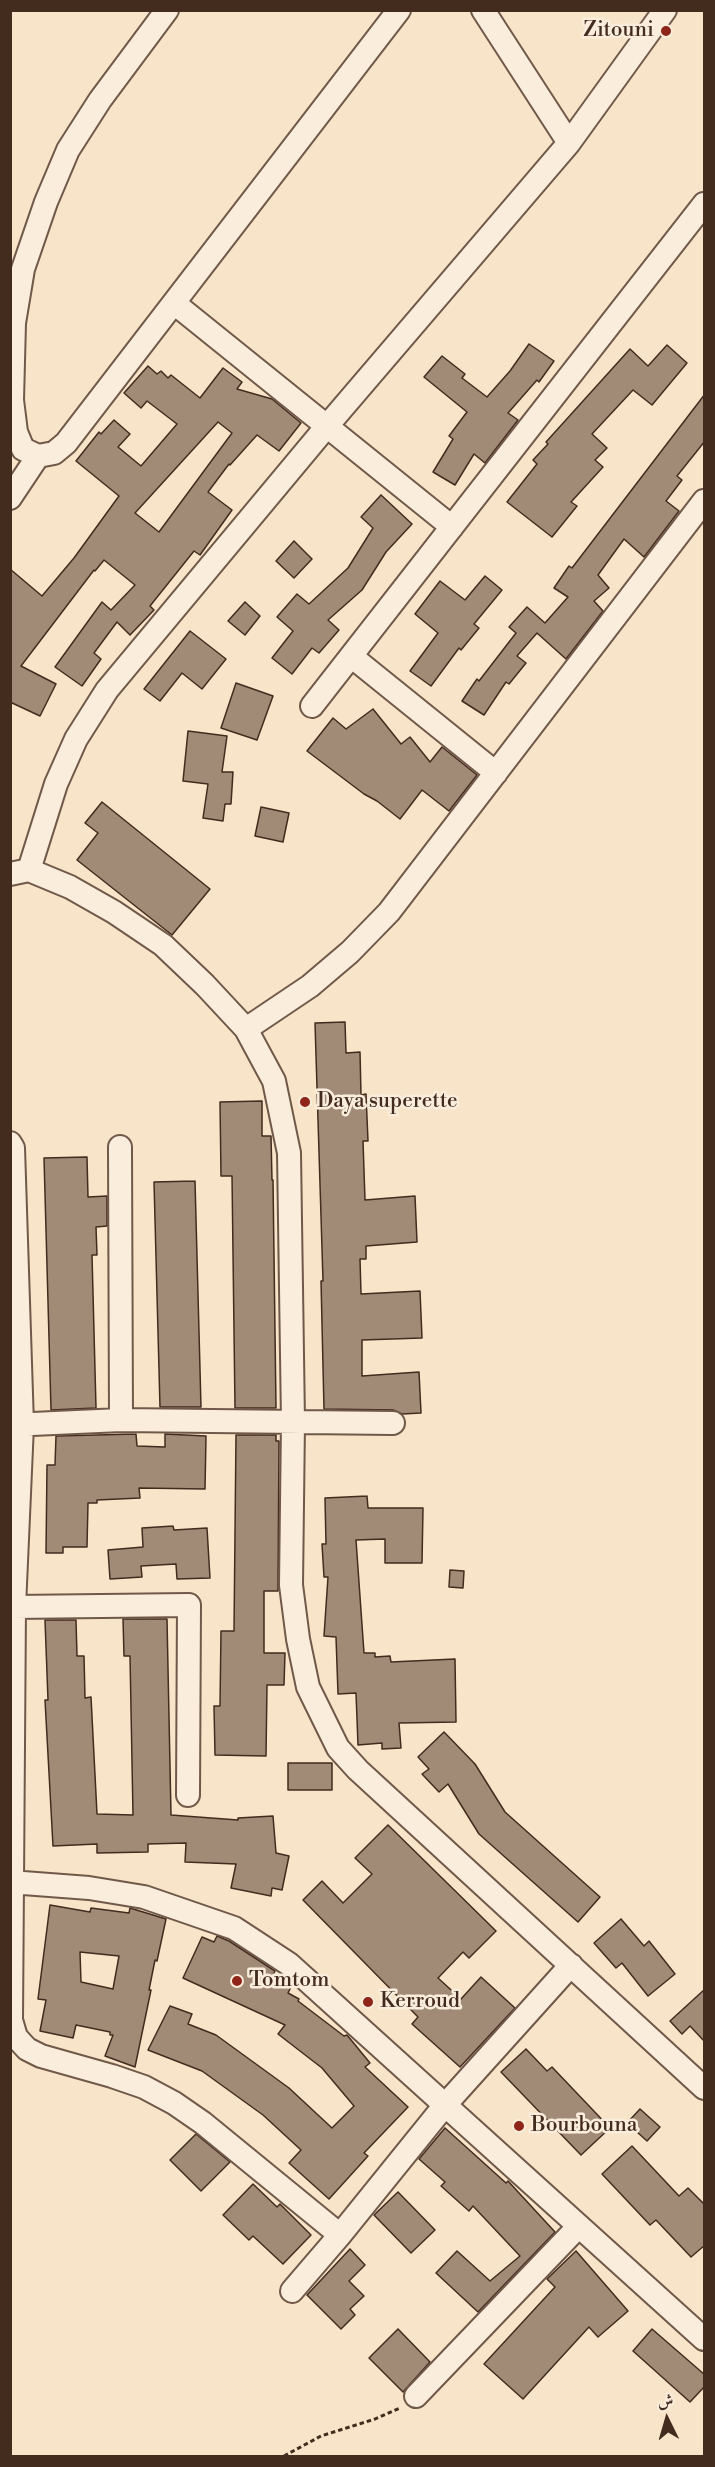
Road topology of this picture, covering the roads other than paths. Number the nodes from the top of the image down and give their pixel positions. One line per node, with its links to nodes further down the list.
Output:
1 (167, 10): 9 (street)
2 (399, 10): 7 (street)
3 (483, 10): 5 (street)
4 (665, 10): 5 (street)
5 (569, 143): 8 (street)
6 (705, 204): 12 (street)
7 (174, 303): 8 (street); 9 (street)
8 (327, 426): 12 (street); 16 (street)
9 (38, 456): 10 (street)
10 (10, 498)
11 (705, 501): 15 (street)
12 (452, 527): 13 (street)
13 (351, 656): 14 (street); 15 (street)
14 (312, 706)
15 (496, 773): 17 (street)
16 (20, 872): 17 (street)
17 (246, 1029): 21 (street)
18 (10, 1143): 23 (street)
19 (120, 1147): 20 (street)
20 (121, 1420): 21 (street); 23 (street)
21 (293, 1422): 22 (street); 27 (street)
22 (393, 1423)
23 (16, 1425): 24 (street)
24 (14, 1607): 25 (street); 26 (street)
25 (188, 1795)
26 (12, 1882): 29 (street); 31 (street)
27 (571, 1965): 28 (street); 29 (street)
28 (705, 2088)
29 (445, 2105): 30 (street); 31 (street)
30 (579, 2226): 33 (street); 34 (street)
31 (340, 2235): 32 (street)
32 (292, 2291)
33 (705, 2339)
34 (416, 2396)

